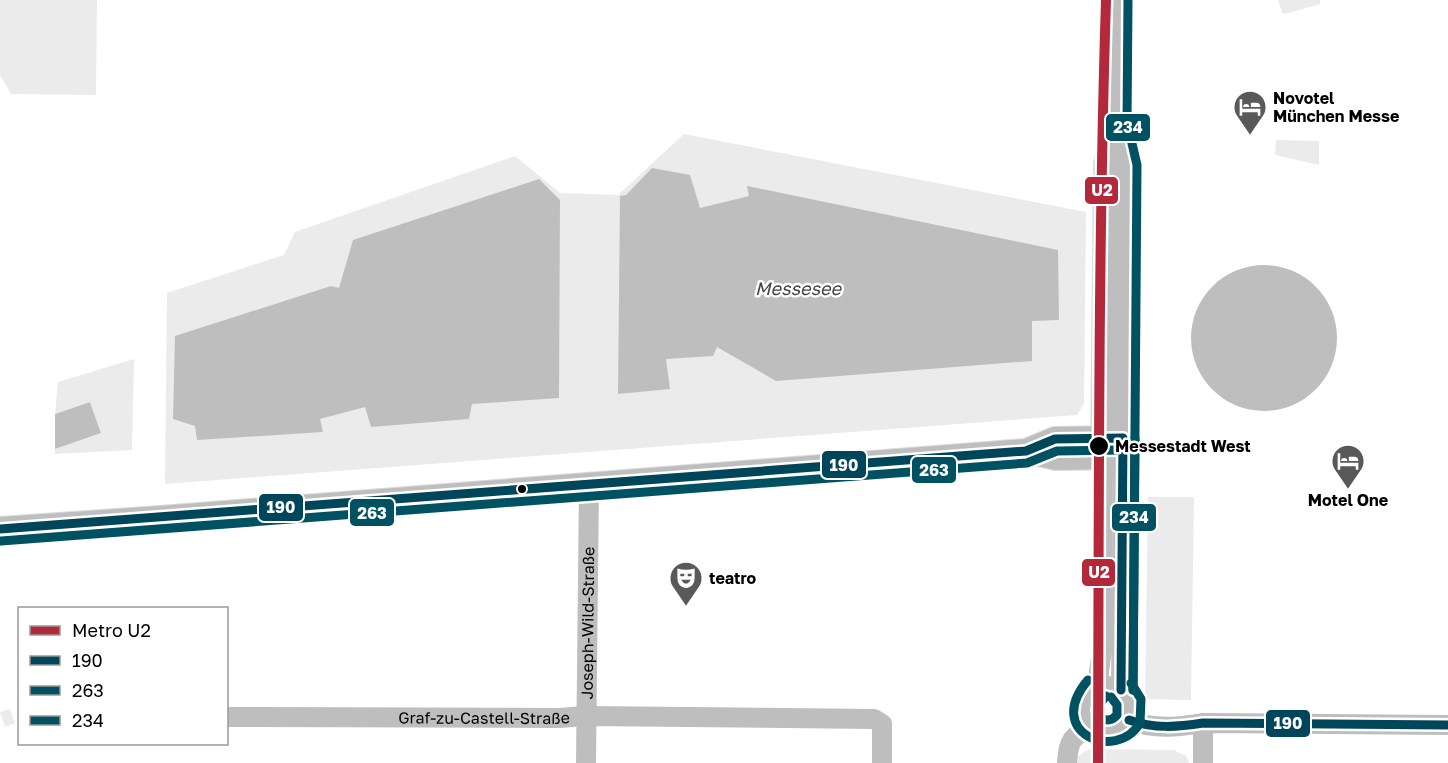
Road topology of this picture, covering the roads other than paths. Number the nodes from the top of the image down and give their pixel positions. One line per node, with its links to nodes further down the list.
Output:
1 (1116, 0): 2 (main road)
2 (1113, 448): 3 (main road); 5 (street); 6 (street)
3 (589, 485): 4 (main road); 7 (street, Joseph-Wild-Straße)
4 (5, 533)
5 (1096, 688): 6 (street); 12 (street)
6 (1121, 690): 9 (street)
7 (586, 716): 8 (street, Graf-zu-Castell-Straße); 13 (street, Joseph-Wild-Straße); 14 (street, Graf-zu-Castell-Straße)
8 (228, 717)
9 (1129, 720): 10 (street); 12 (street)
10 (1203, 723): 11 (street); 16 (street)
11 (1448, 724)
12 (1091, 726): 15 (street)
13 (585, 763)
14 (882, 763)
15 (1067, 763)
16 (1203, 763)

